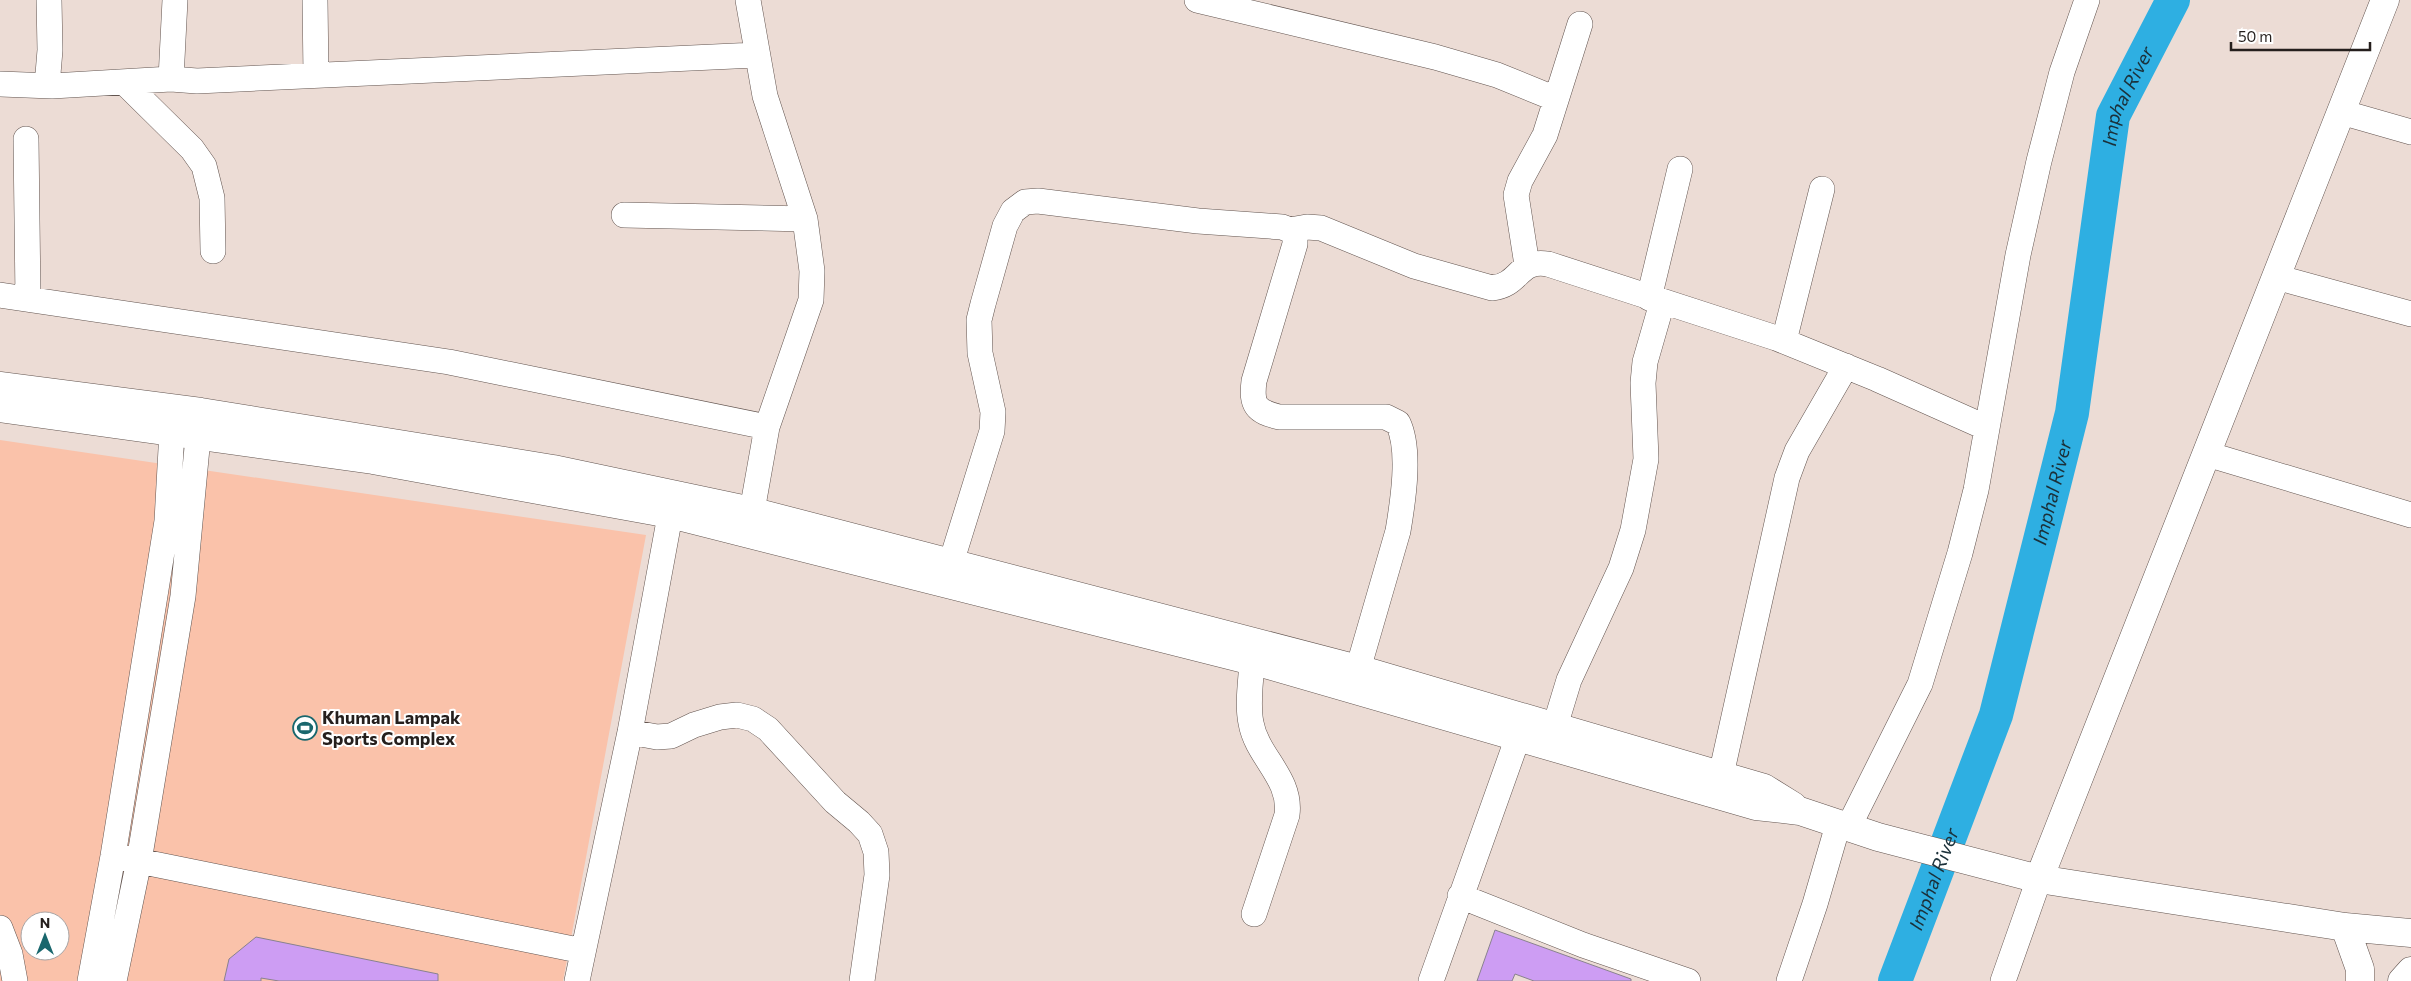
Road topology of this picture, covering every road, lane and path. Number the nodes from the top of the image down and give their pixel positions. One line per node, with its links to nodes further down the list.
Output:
1 (49, 0): 14 (street)
2 (174, 0): 11 (street)
3 (315, 0): 10 (street)
4 (748, 0): 9 (street)
5 (1197, 0): 15 (street)
6 (2087, 0): 37 (street)
7 (2385, 0): 16 (main road)
8 (1580, 24): 15 (street)
9 (756, 55): 10 (street); 22 (street)
10 (316, 75): 11 (street)
11 (171, 80): 12 (street)
12 (124, 82): 14 (street); 24 (street)
13 (0, 84): 14 (street)
14 (47, 86)
15 (1556, 99): 25 (street)
16 (2341, 112): 17 (street); 26 (main road)
17 (2411, 132)
18 (26, 139): 28 (street)
19 (1680, 169): 29 (street)
20 (1822, 189): 31 (street)
21 (624, 215): 22 (street)
22 (805, 219): 38 (street)
23 (1290, 230): 25 (street); 43 (street); 45 (street)
24 (213, 251)
25 (1527, 265): 29 (street)
26 (2276, 277): 30 (street); 39 (main road)
27 (0, 294): 28 (street)
28 (28, 299): 38 (street)
29 (1656, 300): 31 (street); 46 (street)
30 (2411, 314)
31 (1784, 341): 32 (street)
32 (1846, 366): 37 (street); 49 (street)
33 (0, 386): 35 (main road)
34 (0, 408): 35 (main road)
35 (172, 419): 36 (main road); 52 (street)
36 (199, 423): 40 (main road); 53 (street)
37 (1987, 428): 51 (street)
38 (766, 434): 42 (street)
39 (2206, 454): 41 (street); 54 (main road)
40 (672, 504): 42 (main road); 47 (street)
41 (2411, 515)
42 (748, 522): 43 (main road)
43 (948, 572): 44 (main road); 45 (main road)
44 (1252, 661): 48 (main road); 56 (street)
45 (1358, 669): 46 (main road)
46 (1555, 726): 49 (main road)
47 (630, 732): 60 (street); 66 (street)
48 (1518, 737): 50 (main road); 55 (street)
49 (1721, 775): 50 (main road)
50 (1800, 811): 51 (main road)
51 (1843, 826): 54 (main road); 69 (street)
52 (113, 856): 53 (street); 63 (street)
53 (139, 861): 60 (street); 64 (street)
54 (2032, 877): 57 (main road); 70 (street)
55 (1460, 896): 67 (street); 68 (street)
56 (1254, 914)
57 (2345, 927): 59 (main road); 71 (main road)
58 (0, 928): 62 (street)
59 (2411, 933)
60 (582, 951): 65 (street)
61 (2411, 971): 72 (main road)
62 (15, 981)
63 (90, 981)
64 (114, 981)
65 (576, 981)
66 (862, 981)
67 (1431, 981)
68 (1688, 981)
69 (1789, 981)
70 (2003, 981)
71 (2360, 981)
72 (2402, 981)

